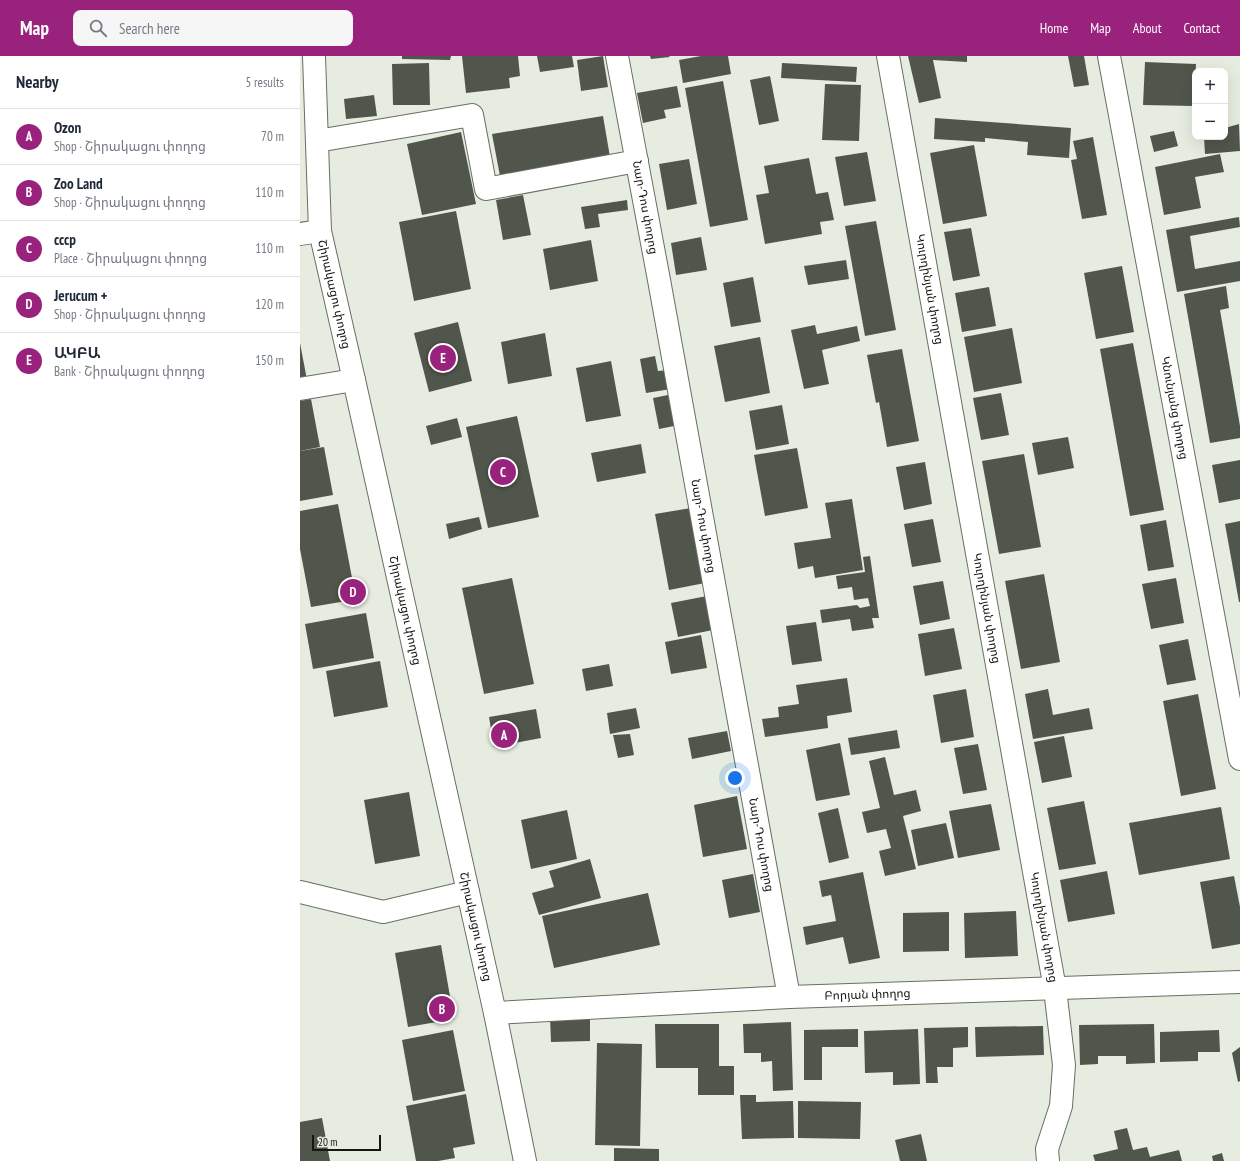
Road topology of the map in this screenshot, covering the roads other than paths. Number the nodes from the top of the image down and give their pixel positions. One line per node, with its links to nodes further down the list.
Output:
1 (314, 56): 5 (street, Շիրակացու փողոց)
2 (617, 56): 6 (street, Նար-Դոս փողոց)
3 (888, 56): 14 (street, Կուրղինյան փողոց)
4 (1109, 56): 10 (street, Կնունյանց փողոց)
5 (317, 142): 6 (street); 7 (street, Շիրակացու փողոց)
6 (637, 161): 15 (street, Նար-Դոս փողոց)
7 (310, 232): 8 (street, Շիրակացու փողոց)
8 (354, 380): 9 (street); 12 (street, Շիրակացու փողոց)
9 (300, 389)
10 (1240, 759)
11 (300, 892): 12 (street)
12 (468, 892): 16 (street, Շիրակացու փողոց)
13 (1240, 982): 14 (street, Բորյան փողոց)
14 (1055, 988): 15 (street, Բորյան փողոց); 18 (street, Կուրղինյան փողոց)
15 (789, 997): 16 (street, Բորյան փողոց)
16 (495, 1013): 17 (street, Շիրակացու փողոց)
17 (525, 1161)
18 (1048, 1161)

